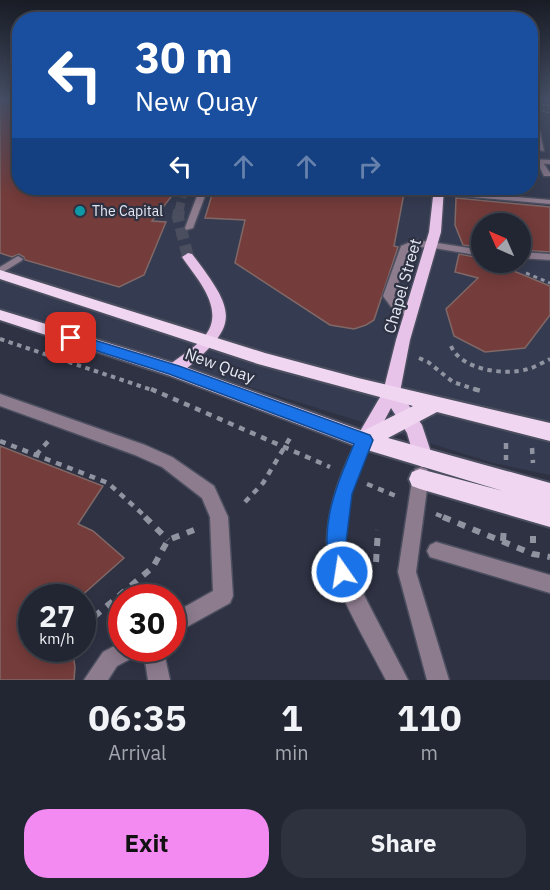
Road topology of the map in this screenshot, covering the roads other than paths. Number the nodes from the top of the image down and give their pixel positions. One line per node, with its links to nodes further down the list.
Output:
1 (538, 135): 2 (street)
2 (542, 150)
3 (546, 161): 4 (street)
4 (547, 174)
5 (201, 195): 9 (street)
6 (438, 195): 10 (main road, Chapel Street)
7 (485, 195): 8 (street)
8 (550, 202)
9 (189, 228)
10 (431, 246): 11 (street); 17 (main road, Chapel Street); 17 (street)
11 (471, 251)
12 (531, 256): 14 (street)
13 (188, 257): 19 (main road)
14 (550, 257)
15 (18, 259): 16 (street)
16 (0, 272): 19 (highway, New Quay)
17 (411, 314): 21 (main road, Chapel Street)
18 (0, 315): 20 (highway, New Quay)
19 (210, 340): 20 (main road); 21 (highway, New Quay)
20 (174, 370): 26 (highway, New Quay)
21 (391, 393): 23 (highway, New Quay); 24 (main road); 26 (main road, Chapel Street)
22 (0, 400): 32 (street)
23 (435, 404): 24 (highway); 25 (highway, New Quay)
24 (408, 418): 26 (highway); 27 (main road)
25 (550, 432)
26 (364, 440): 27 (highway, New Quay); 37 (street)
27 (422, 469): 28 (highway); 29 (highway); 38 (street)
28 (550, 494)
29 (550, 515)
30 (436, 551): 31 (street)
31 (550, 584)
32 (186, 617)
33 (108, 662): 35 (street)
34 (156, 662): 36 (street)
35 (95, 680)
36 (159, 680)
37 (397, 680)
38 (438, 680)

